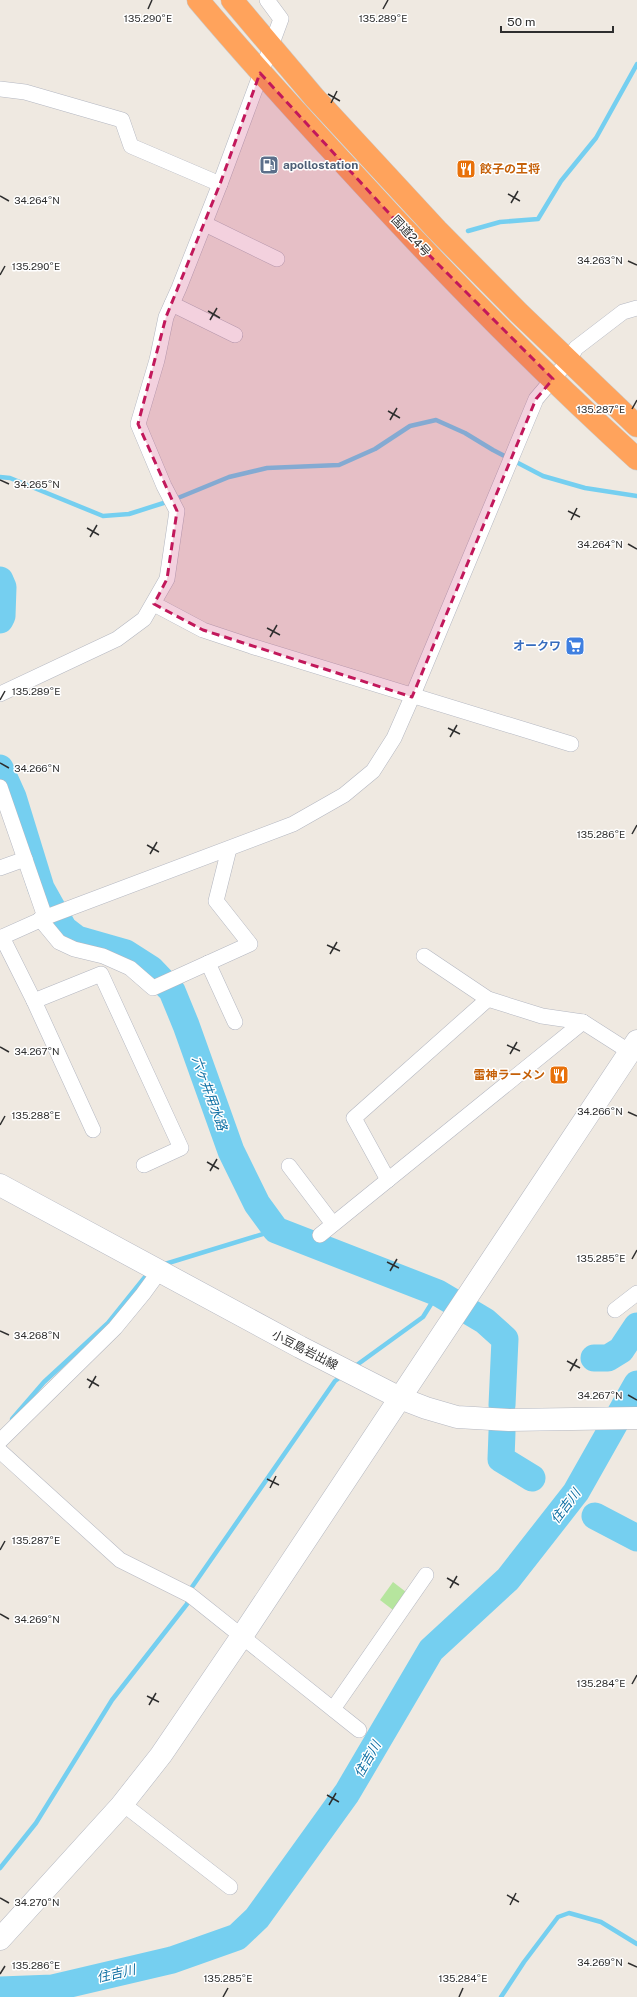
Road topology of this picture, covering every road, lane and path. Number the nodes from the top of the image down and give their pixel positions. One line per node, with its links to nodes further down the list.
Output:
1 (198, 0): 5 (highway, 国道24号)
2 (232, 0): 4 (highway, 国道24号)
3 (267, 0): 4 (street)
4 (270, 46): 5 (street); 13 (highway, 国道24号)
5 (260, 73): 7 (street); 14 (highway, 国道24号)
6 (0, 89): 7 (street)
7 (220, 184): 8 (street)
8 (205, 224): 9 (street); 10 (street)
9 (278, 259)
10 (172, 304): 12 (street); 17 (street)
11 (637, 308): 13 (street)
12 (235, 335)
13 (569, 360): 14 (street); 15 (highway, 国道24号)
14 (554, 379): 16 (highway, 国道24号); 19 (street)
15 (637, 426)
16 (637, 459)
17 (154, 604): 18 (street); 19 (street)
18 (0, 694)
19 (412, 697): 20 (street); 22 (street)
20 (570, 744)
21 (0, 787): 23 (street)
22 (229, 849): 25 (street); 28 (street)
23 (25, 859): 24 (street); 25 (street)
24 (0, 868)
25 (49, 916): 26 (street); 28 (street)
26 (1, 937): 30 (street)
27 (424, 956): 29 (street)
28 (208, 963): 31 (street)
29 (488, 999): 32 (street); 37 (street)
30 (34, 1001): 34 (street); 35 (street)
31 (235, 1022)
32 (583, 1022): 33 (street); 37 (street)
33 (633, 1046): 44 (street)
34 (93, 1130)
35 (144, 1166)
36 (289, 1166): 39 (street)
37 (388, 1180): 39 (street)
38 (0, 1185): 41 (street, 小豆島岩出線)
39 (333, 1224): 40 (street)
40 (320, 1234)
41 (159, 1272): 44 (street, 小豆島岩出線); 46 (street)
42 (637, 1293): 43 (street)
43 (615, 1310)
44 (400, 1398): 45 (street, 小豆島岩出線); 49 (street)
45 (637, 1418)
46 (0, 1441)
47 (0, 1451): 49 (street)
48 (426, 1575): 50 (street)
49 (242, 1636): 50 (street); 52 (street)
50 (333, 1709): 51 (street)
51 (359, 1730)
52 (123, 1804): 53 (street); 54 (street)
53 (230, 1887)
54 (0, 1939)

